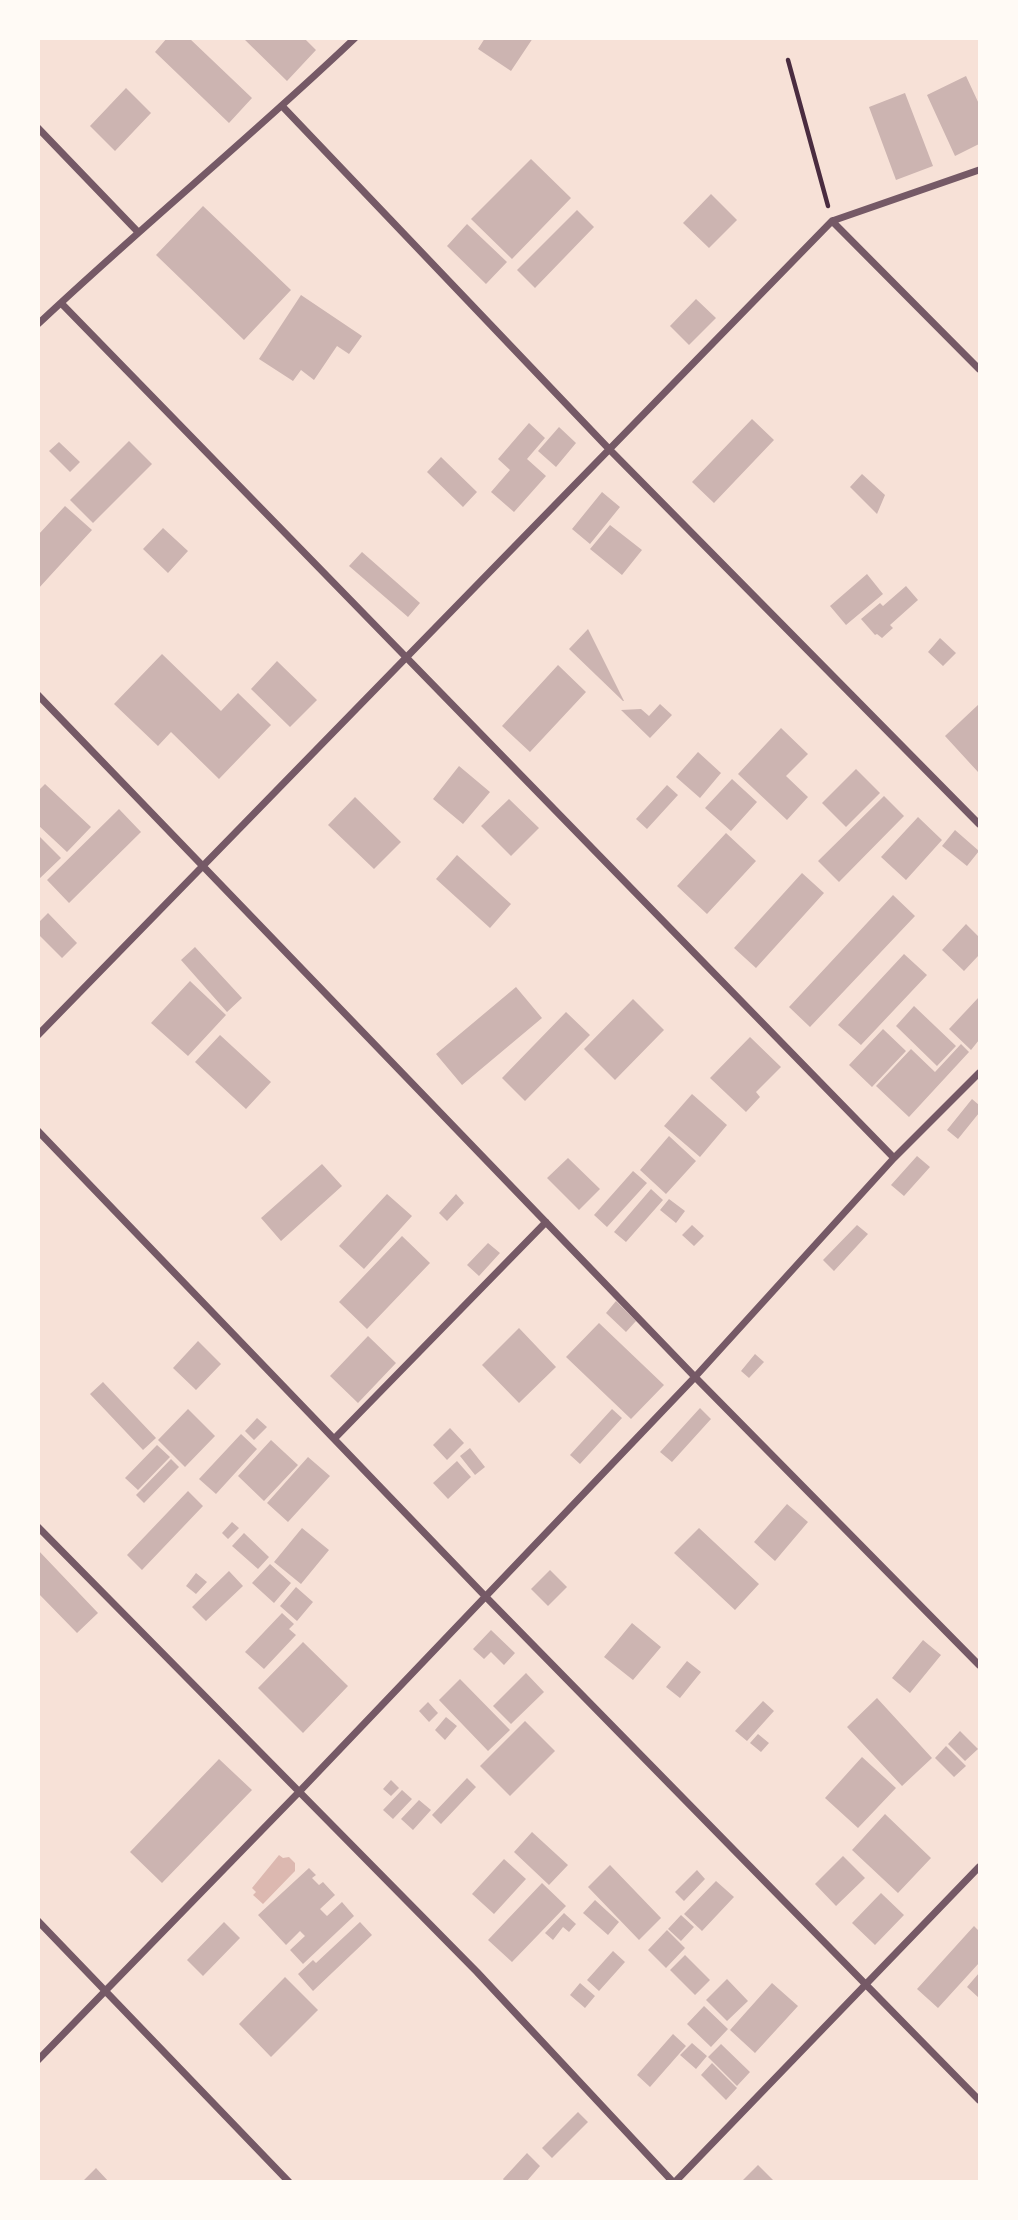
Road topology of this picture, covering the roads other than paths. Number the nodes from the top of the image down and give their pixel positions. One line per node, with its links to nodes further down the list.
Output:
1 (355, 38): 2 (street)
2 (283, 107): 6 (street); 10 (street)
3 (38, 128): 6 (street)
4 (979, 170): 5 (street)
5 (832, 221): 9 (street); 10 (street)
6 (138, 232): 7 (street)
7 (61, 303): 8 (street); 11 (street)
8 (38, 324)
9 (979, 369)
10 (610, 450): 11 (street); 13 (street)
11 (405, 659): 14 (street); 18 (street)
12 (38, 695): 14 (street)
13 (979, 824)
14 (205, 865): 15 (street); 19 (street)
15 (38, 1035)
16 (979, 1073): 18 (street)
17 (38, 1130): 21 (street)
18 (894, 1158): 20 (street)
19 (546, 1222): 20 (street); 21 (street)
20 (695, 1377): 23 (street); 24 (street)
21 (334, 1439): 23 (street)
22 (38, 1527): 25 (street)
23 (485, 1596): 25 (street); 28 (street)
24 (979, 1665)
25 (298, 1793): 29 (street); 33 (street)
26 (979, 1867): 28 (street)
27 (38, 1921): 29 (street)
28 (866, 1986): 31 (street); 33 (street)
29 (105, 1992): 30 (street); 32 (street)
30 (38, 2060)
31 (979, 2100)
32 (289, 2182)
33 (674, 2182)

